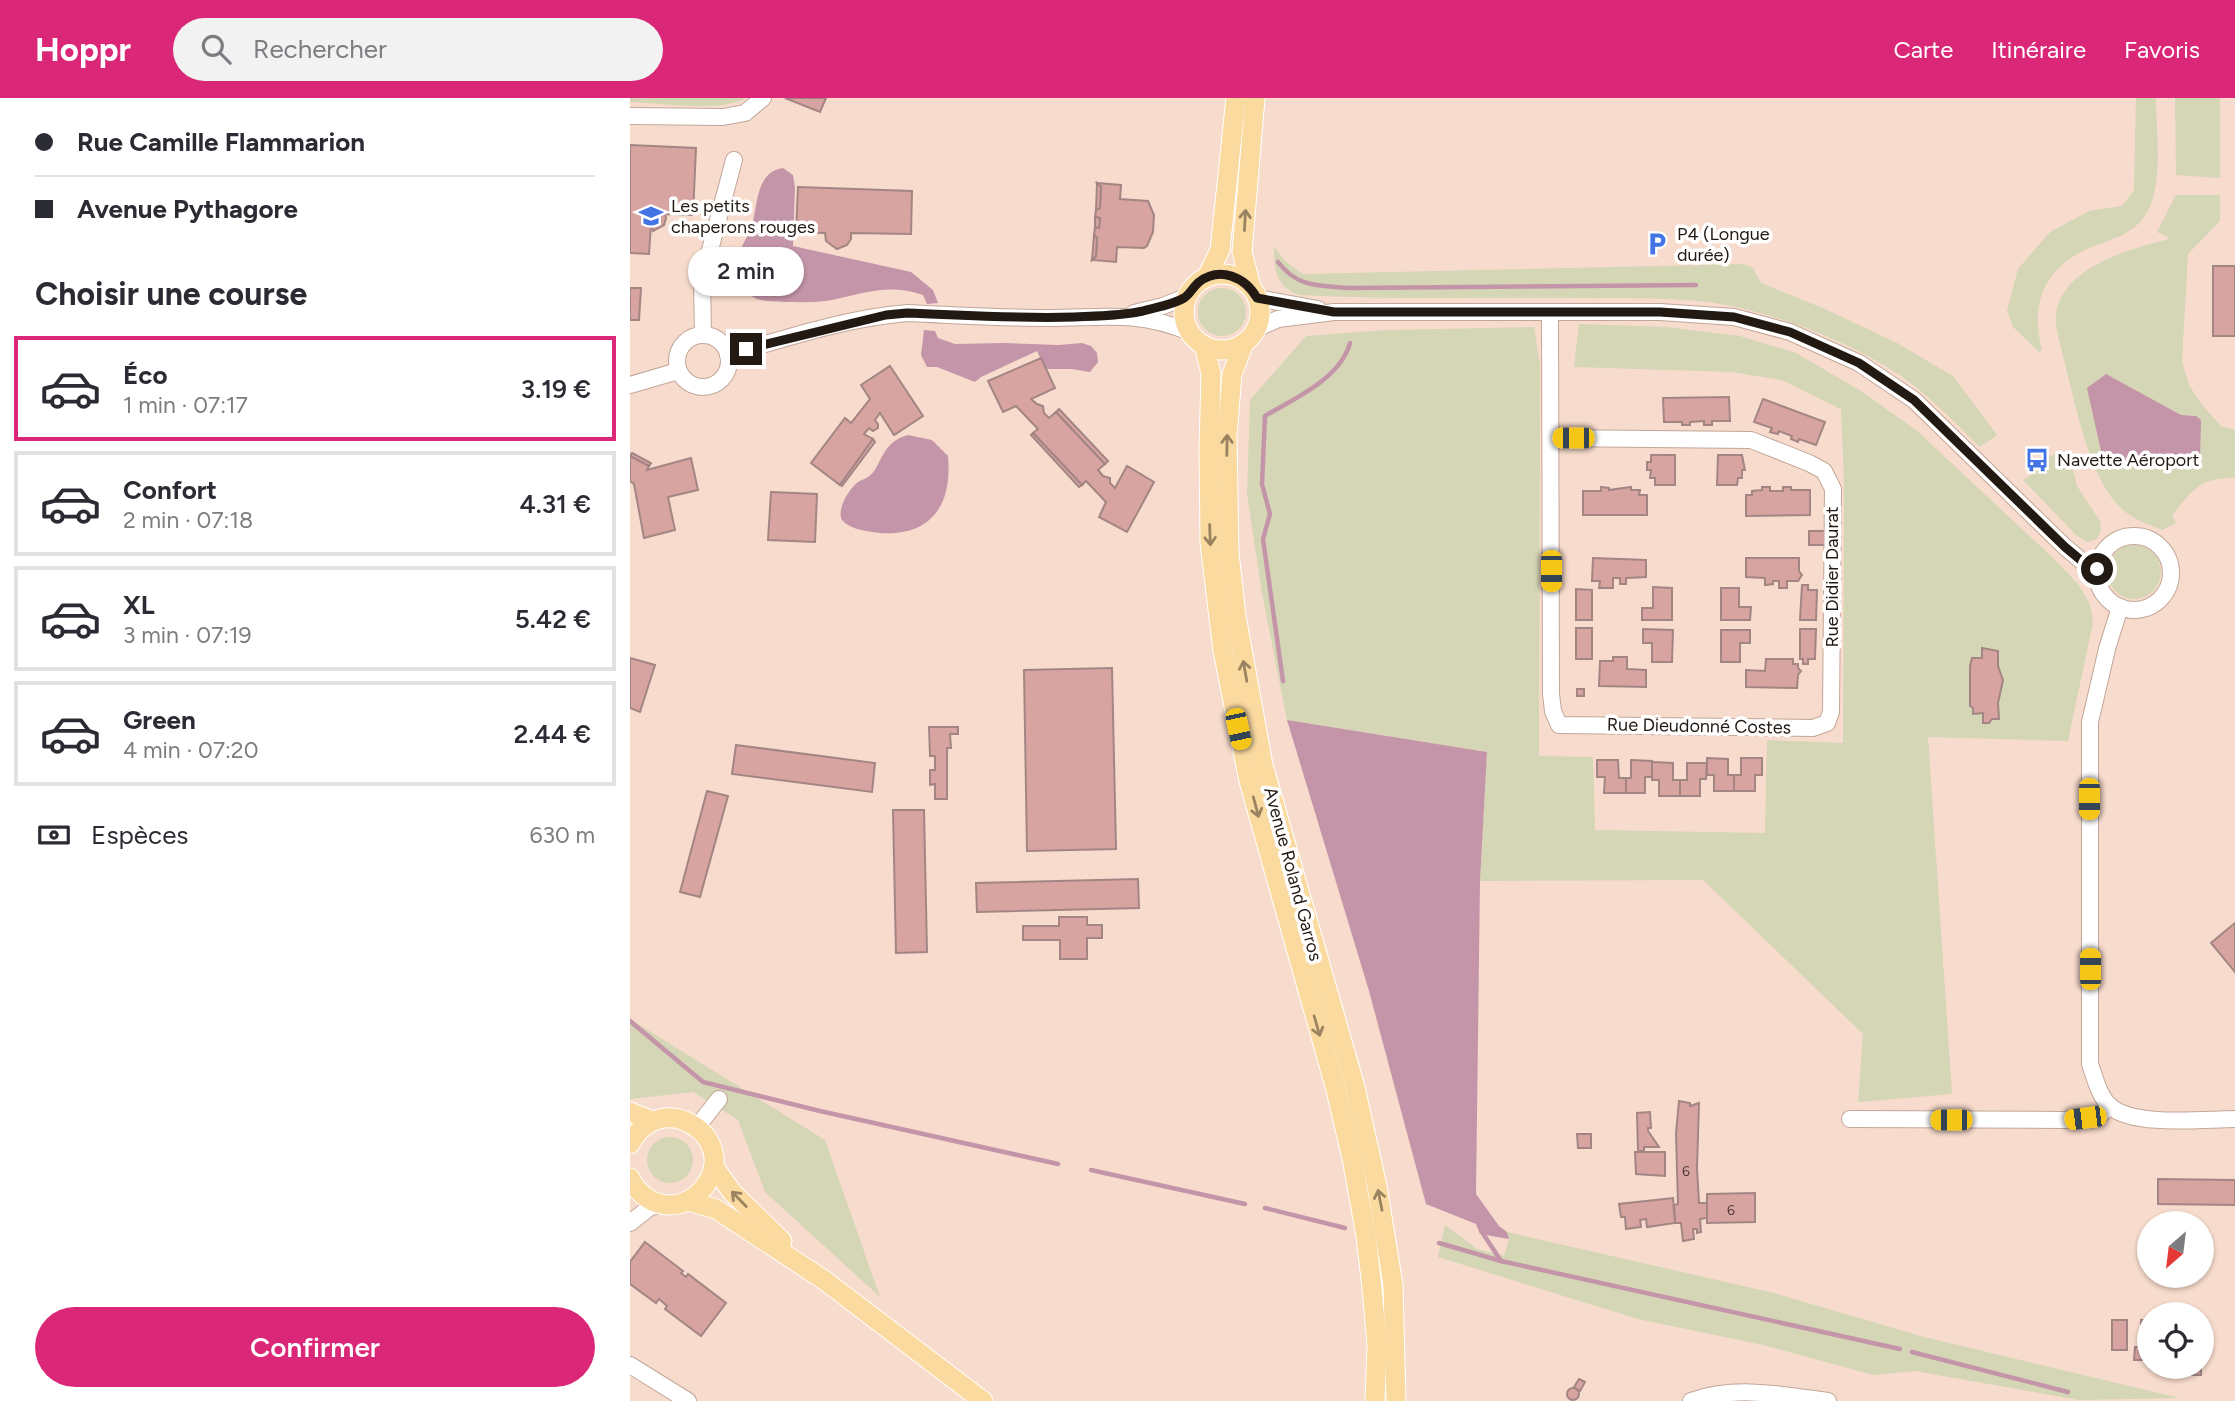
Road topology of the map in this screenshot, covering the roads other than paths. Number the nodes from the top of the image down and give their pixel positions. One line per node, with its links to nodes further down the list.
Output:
1 (763, 98): 4 (street)
2 (1236, 98): 6 (main road)
3 (1255, 98): 7 (main road, one-way to 3)
4 (630, 116)
5 (734, 160): 12 (street)
6 (1207, 277): 7 (main road); 8 (main road)
7 (1254, 293): 9 (street); 13 (main road)
8 (1188, 296): 11 (street); 14 (main road)
9 (1334, 312): 10 (street); 13 (street)
10 (1549, 312): 18 (street); 19 (street)
11 (1124, 315): 14 (street); 15 (street)
12 (703, 335): 15 (street); 16 (street)
13 (1250, 336): 14 (main road); 41 (main road, Avenue Roland Garros, one-way to 13)
14 (1197, 338): 35 (main road, Avenue Roland Garros, one-way to 35)
15 (729, 355): 16 (street)
16 (678, 371): 17 (street)
17 (630, 385)
18 (1551, 438): 21 (street, Rue Didier Daurat); 21 (street, Rue Dieudonné Costes)
19 (2097, 569): 20 (street); 20 (street)
20 (2120, 607): 23 (street)
21 (1831, 712)
22 (719, 1099): 28 (street)
23 (2110, 1106): 25 (street); 26 (street)
24 (630, 1112): 27 (main road)
25 (1850, 1119)
26 (2235, 1119)
27 (652, 1121): 28 (main road); 29 (main road)
28 (697, 1127): 30 (main road)
29 (630, 1144)
30 (714, 1167): 32 (main road); 36 (main road, one-way to 30)
31 (631, 1184): 33 (main road)
32 (688, 1201): 33 (main road); 36 (main road)
33 (660, 1204): 34 (street)
34 (630, 1223)
35 (1370, 1260): 40 (main road, Avenue Roland Garros); 41 (street)
36 (824, 1280): 39 (main road)
37 (630, 1366): 38 (street)
38 (688, 1401)
39 (983, 1401)
40 (1375, 1401)
41 (1395, 1401)
42 (1691, 1401): 43 (street)
43 (1828, 1401)

